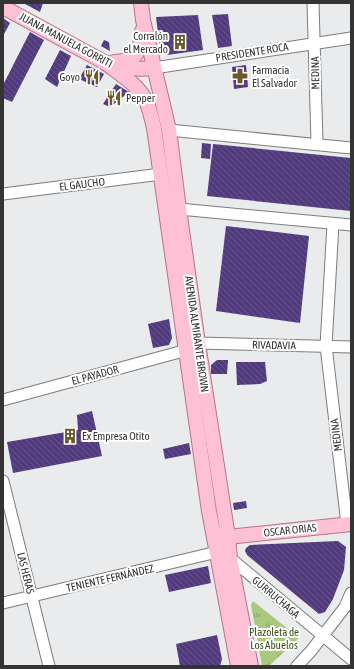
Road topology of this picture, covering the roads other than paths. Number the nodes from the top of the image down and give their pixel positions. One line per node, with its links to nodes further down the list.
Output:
1 (141, 3): 4 (main road, AVENIDA ALMIRANTE BROWN)
2 (313, 3): 6 (street, MEDINA)
3 (3, 7): 7 (main road, JUANA MANUELA GORRITI)
4 (143, 20): 7 (main road); 8 (main road, AVENIDA ALMIRANTE BROWN)
5 (351, 38): 6 (street, PRESIDENTE ROCA)
6 (315, 43): 8 (street, PRESIDENTE ROCA); 10 (street, MEDINA)
7 (104, 62): 8 (main road, JUANA MANUELA GORRITI); 12 (main road, AVENIDA ALMIRANTE BROWN)
8 (154, 68): 9 (main road, AVENIDA ALMIRANTE BROWN)
9 (169, 130): 10 (street); 14 (main road, AVENIDA ALMIRANTE BROWN)
10 (317, 144): 11 (street)
11 (351, 148)
12 (161, 174): 13 (street, EL GAUCHO); 18 (main road, AVENIDA ALMIRANTE BROWN)
13 (3, 194)
14 (179, 209): 15 (street); 18 (main road, AVENIDA ALMIRANTE BROWN)
15 (333, 224): 16 (street); 17 (street, MEDINA)
16 (351, 225)
17 (326, 346): 18 (street, RIVADAVIA); 19 (street, RIVADAVIA); 22 (street, MEDINA)
18 (192, 347): 20 (street, EL PAYADOR); 23 (main road, AVENIDA ALMIRANTE BROWN); 24 (main road, AVENIDA ALMIRANTE BROWN)
19 (351, 347)
20 (3, 400)
21 (3, 480): 27 (street, LAS HERAS)
22 (349, 524): 24 (main road, OSCAR ORIAS)
23 (214, 534): 24 (main road, OSCAR ORIAS); 25 (main road, AVENIDA ALMIRANTE BROWN)
24 (228, 537): 25 (main road, AVENIDA ALMIRANTE BROWN)
25 (224, 555): 27 (street, TENIENTE FERNÁNDEZ); 29 (street, GURRUCHAGA); 32 (main road, AVENIDA ALMIRANTE BROWN); 33 (main road, AVENIDA ALMIRANTE BROWN)
26 (351, 593): 29 (street)
27 (32, 596): 28 (street, TENIENTE FERNÁNDEZ); 31 (street, LAS HERAS)
28 (3, 603)
29 (322, 636): 30 (street, GURRUCHAGA); 34 (street)
30 (351, 659)
31 (49, 666)
32 (238, 666)
33 (251, 666)
34 (297, 666)

